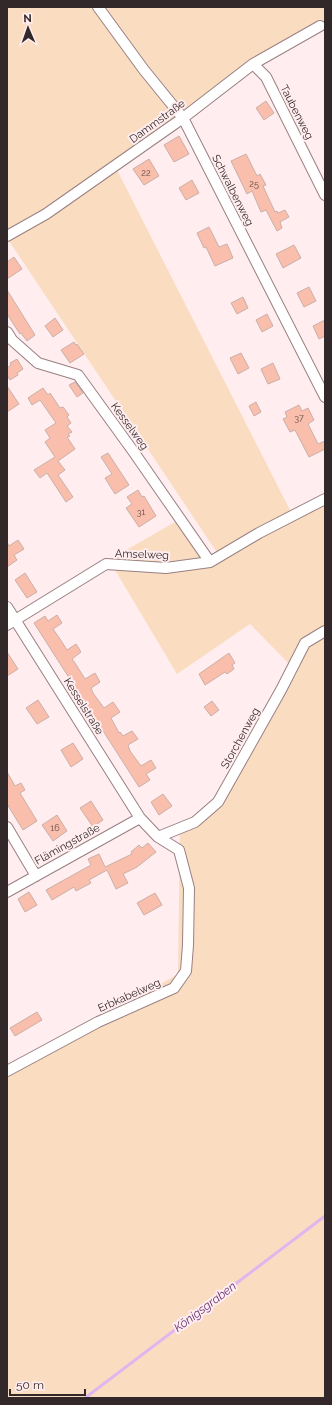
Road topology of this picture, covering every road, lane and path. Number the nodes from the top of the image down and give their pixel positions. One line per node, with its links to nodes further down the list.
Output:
1 (98, 7): 4 (street, Schwalbenweg)
2 (320, 26): 3 (street, Dammstraße)
3 (253, 64): 4 (street, Dammstraße); 5 (street, Taubenweg)
4 (183, 118): 6 (street, Dammstraße); 8 (street, Schwalbenweg)
5 (325, 195)
6 (7, 236)
7 (7, 332): 10 (street, Kesselweg)
8 (325, 397)
9 (325, 499): 10 (street, Amselweg)
10 (210, 562): 12 (street, Amselweg)
11 (7, 606): 12 (street, Kesselstraße)
12 (11, 622): 14 (street, Kesselstraße)
13 (325, 631): 16 (street, Storchenweg)
14 (140, 818): 16 (street, Erbkabelweg); 17 (street, Flämingstraße)
15 (7, 827): 17 (street)
16 (158, 837): 19 (street, Erbkabelweg)
17 (36, 876): 18 (street, Flämingstraße)
18 (7, 892)
19 (7, 1071)

